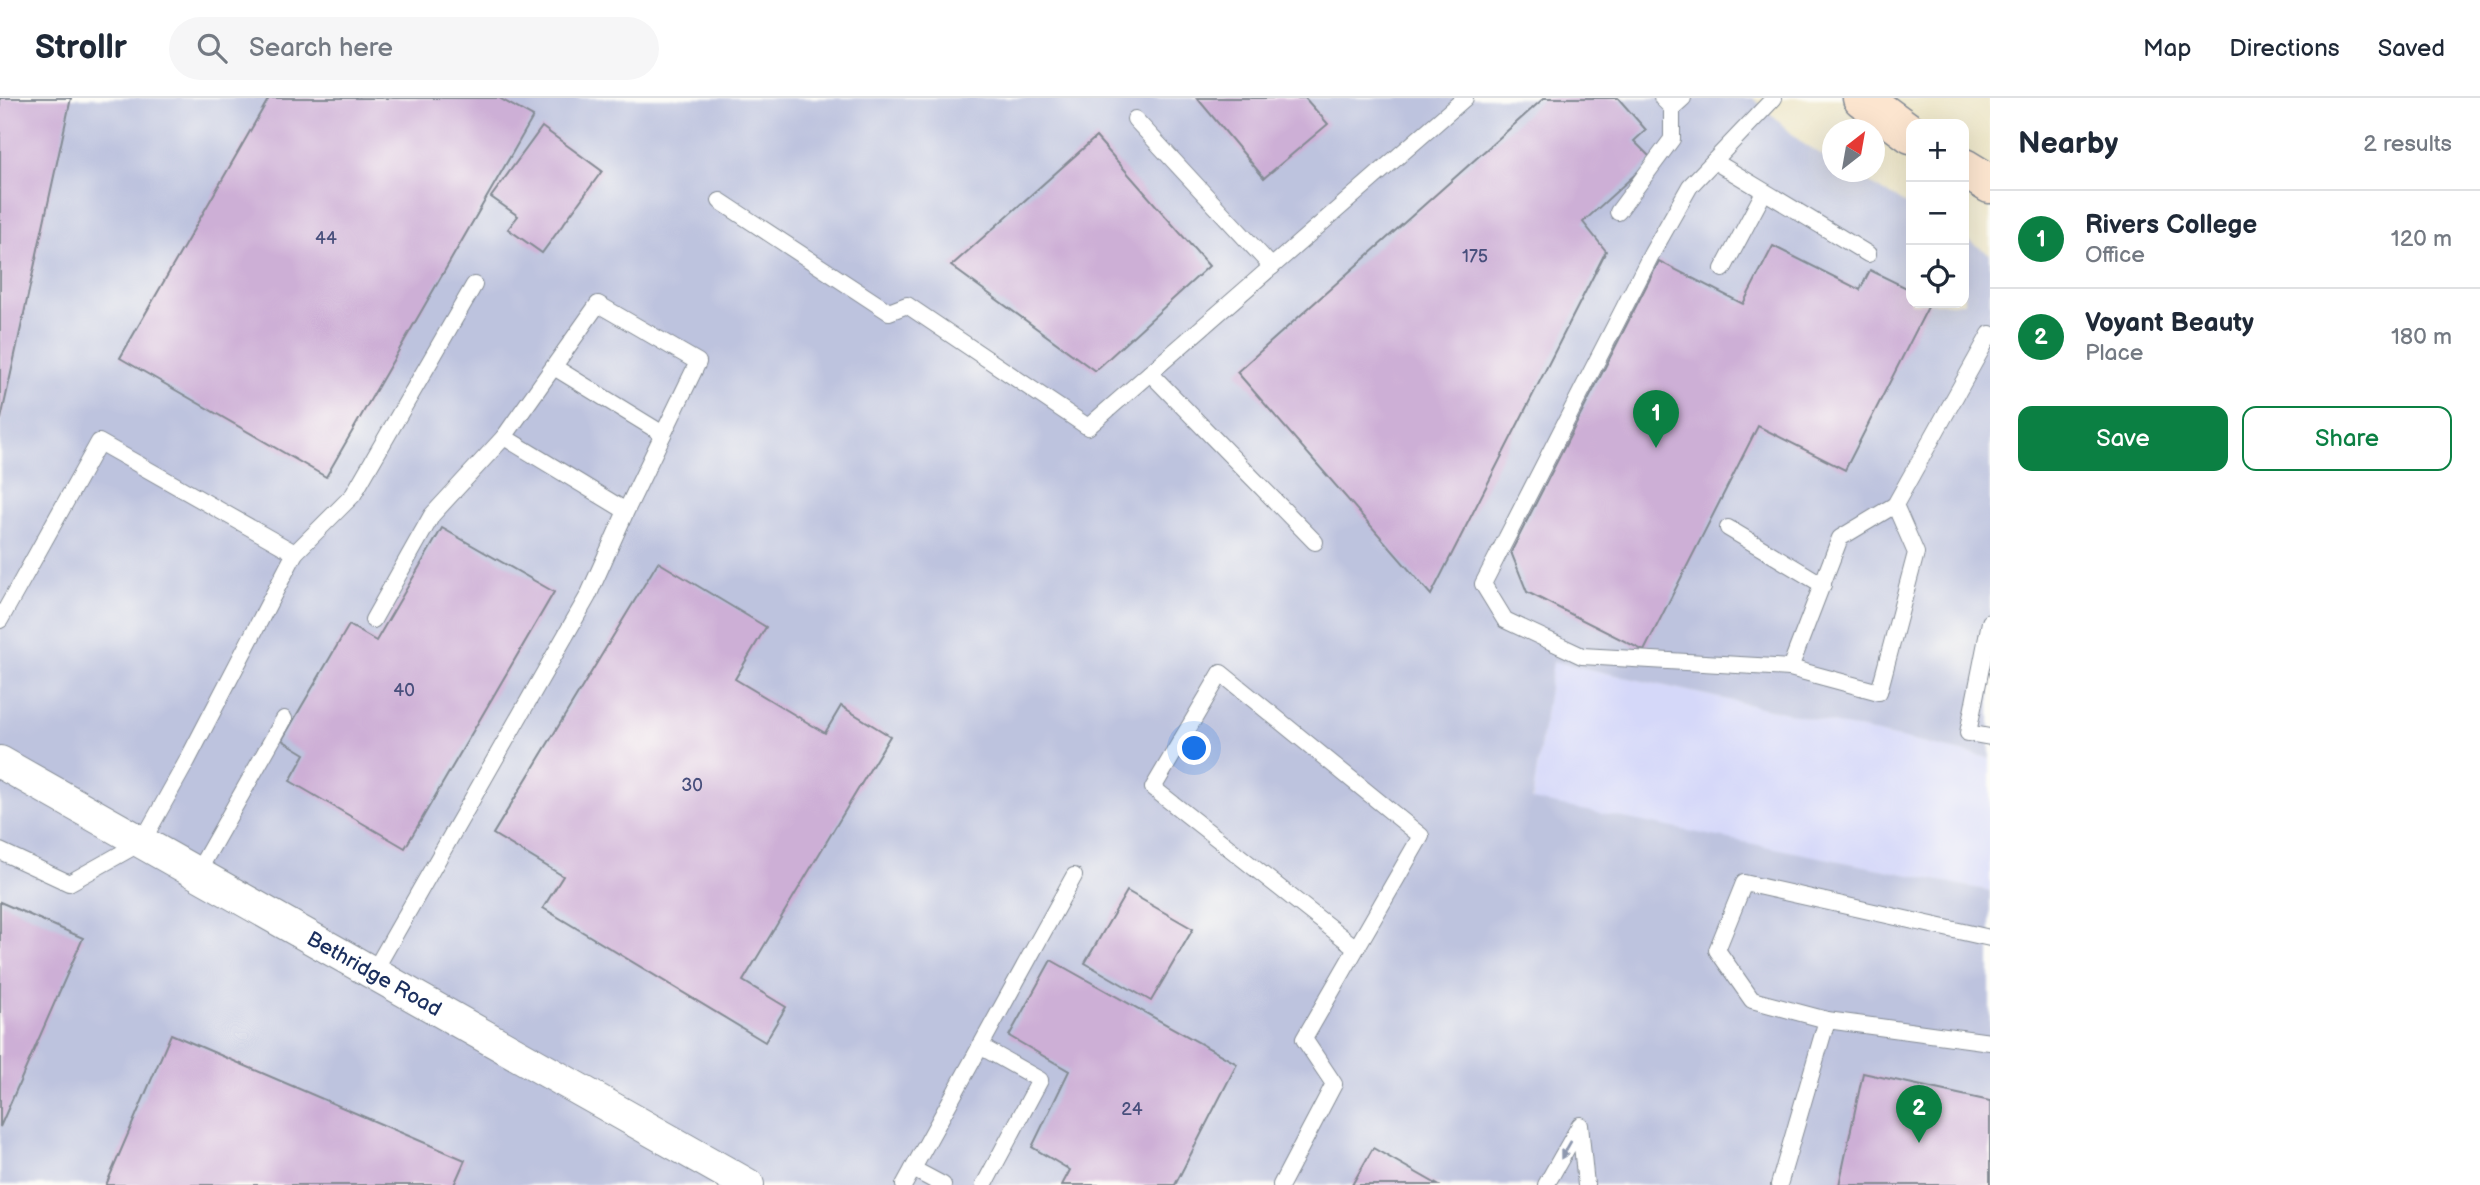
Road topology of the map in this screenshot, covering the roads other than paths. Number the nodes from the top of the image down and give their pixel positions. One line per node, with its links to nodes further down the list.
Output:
1 (1465, 98): 14 (lane)
2 (1774, 98): 7 (lane)
3 (1862, 98): 6 (main road)
4 (1672, 102): 12 (lane)
5 (1135, 119): 14 (lane)
6 (1906, 130)
7 (1714, 161): 10 (lane); 31 (lane)
8 (1969, 171): 9 (main road)
9 (1990, 184)
10 (1764, 192): 13 (lane); 15 (lane)
11 (720, 201): 19 (lane)
12 (1618, 212)
13 (1868, 254)
14 (1272, 267): 19 (lane)
15 (1723, 269)
16 (474, 285): 26 (lane)
17 (1990, 334): 22 (lane)
18 (554, 367): 20 (lane); 20 (lane); 21 (lane)
19 (1150, 373): 25 (lane)
20 (663, 434): 23 (lane)
21 (504, 437): 23 (lane); 29 (lane)
22 (1895, 505): 27 (lane); 31 (lane)
23 (626, 511): 41 (lane)
24 (1728, 528): 27 (lane)
25 (1315, 542)
26 (295, 552): 28 (lane); 35 (lane)
27 (1823, 585): 31 (lane)
28 (0, 620)
29 (373, 620)
30 (1990, 622): 33 (lane)
31 (1790, 668)
32 (284, 719): 37 (lane)
33 (1990, 737)
34 (0, 762): 35 (street, Bethridge Road)
35 (142, 842): 36 (lane); 37 (street, Bethridge Road)
36 (0, 851)
37 (197, 873): 41 (street, Bethridge Road)
38 (1074, 877): 44 (lane)
39 (1990, 938): 42 (lane)
40 (1356, 948): 40 (lane); 50 (lane)
41 (373, 973): 46 (street, Bethridge Road)
42 (1827, 1020): 43 (lane); 53 (lane)
43 (1990, 1042)
44 (980, 1046): 45 (lane); 49 (lane)
45 (913, 1169): 47 (lane); 48 (lane)
46 (748, 1185)
47 (904, 1185)
48 (943, 1185)
49 (984, 1185)
50 (1281, 1185)
51 (1546, 1185): 52 (lane, one-way to 51)
52 (1586, 1185)
53 (1779, 1185)

